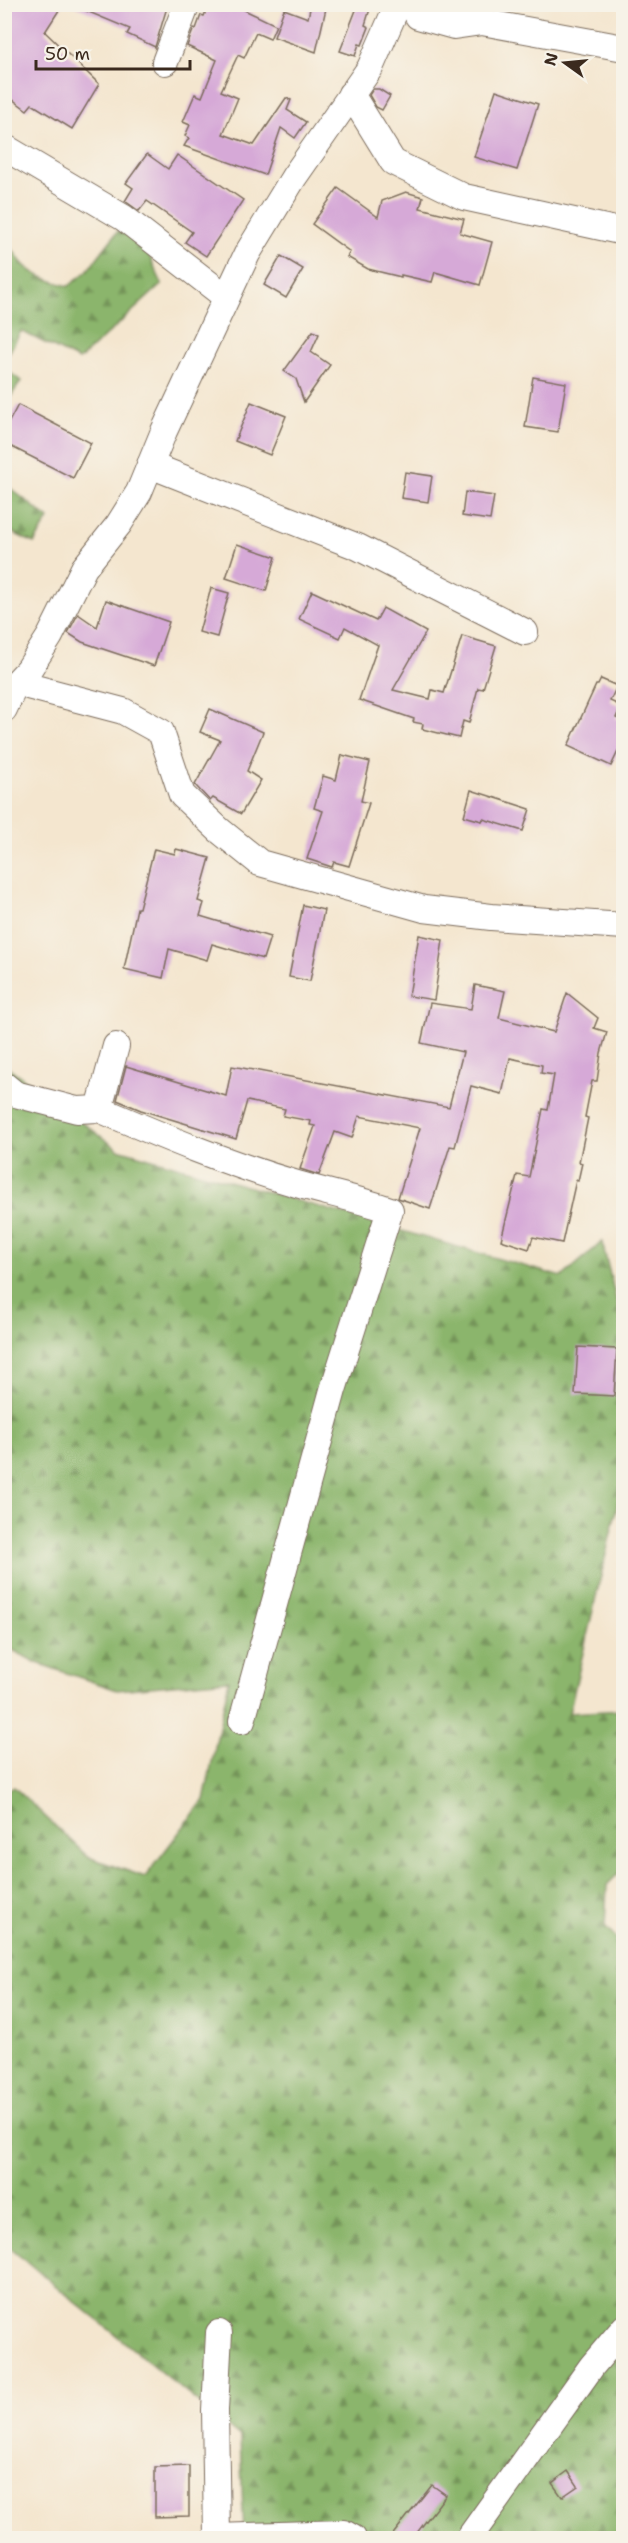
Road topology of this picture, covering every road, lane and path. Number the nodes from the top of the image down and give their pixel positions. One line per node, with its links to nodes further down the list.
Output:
1 (187, 4): 5 (street)
2 (398, 4): 6 (street)
3 (412, 4): 4 (street)
4 (624, 48)
5 (165, 62)
6 (351, 94): 8 (street); 9 (street)
7 (4, 147): 9 (street)
8 (624, 232)
9 (226, 297): 10 (street)
10 (150, 465): 11 (street); 12 (street)
11 (525, 632)
12 (15, 683): 13 (street); 14 (street)
13 (4, 709)
14 (624, 926)
15 (116, 1046): 17 (street)
16 (4, 1085): 17 (street)
17 (99, 1109): 18 (street)
18 (242, 1721)
19 (624, 2328): 23 (street)
20 (219, 2333): 21 (street)
21 (217, 2538): 22 (street)
22 (353, 2538)
23 (469, 2538)

